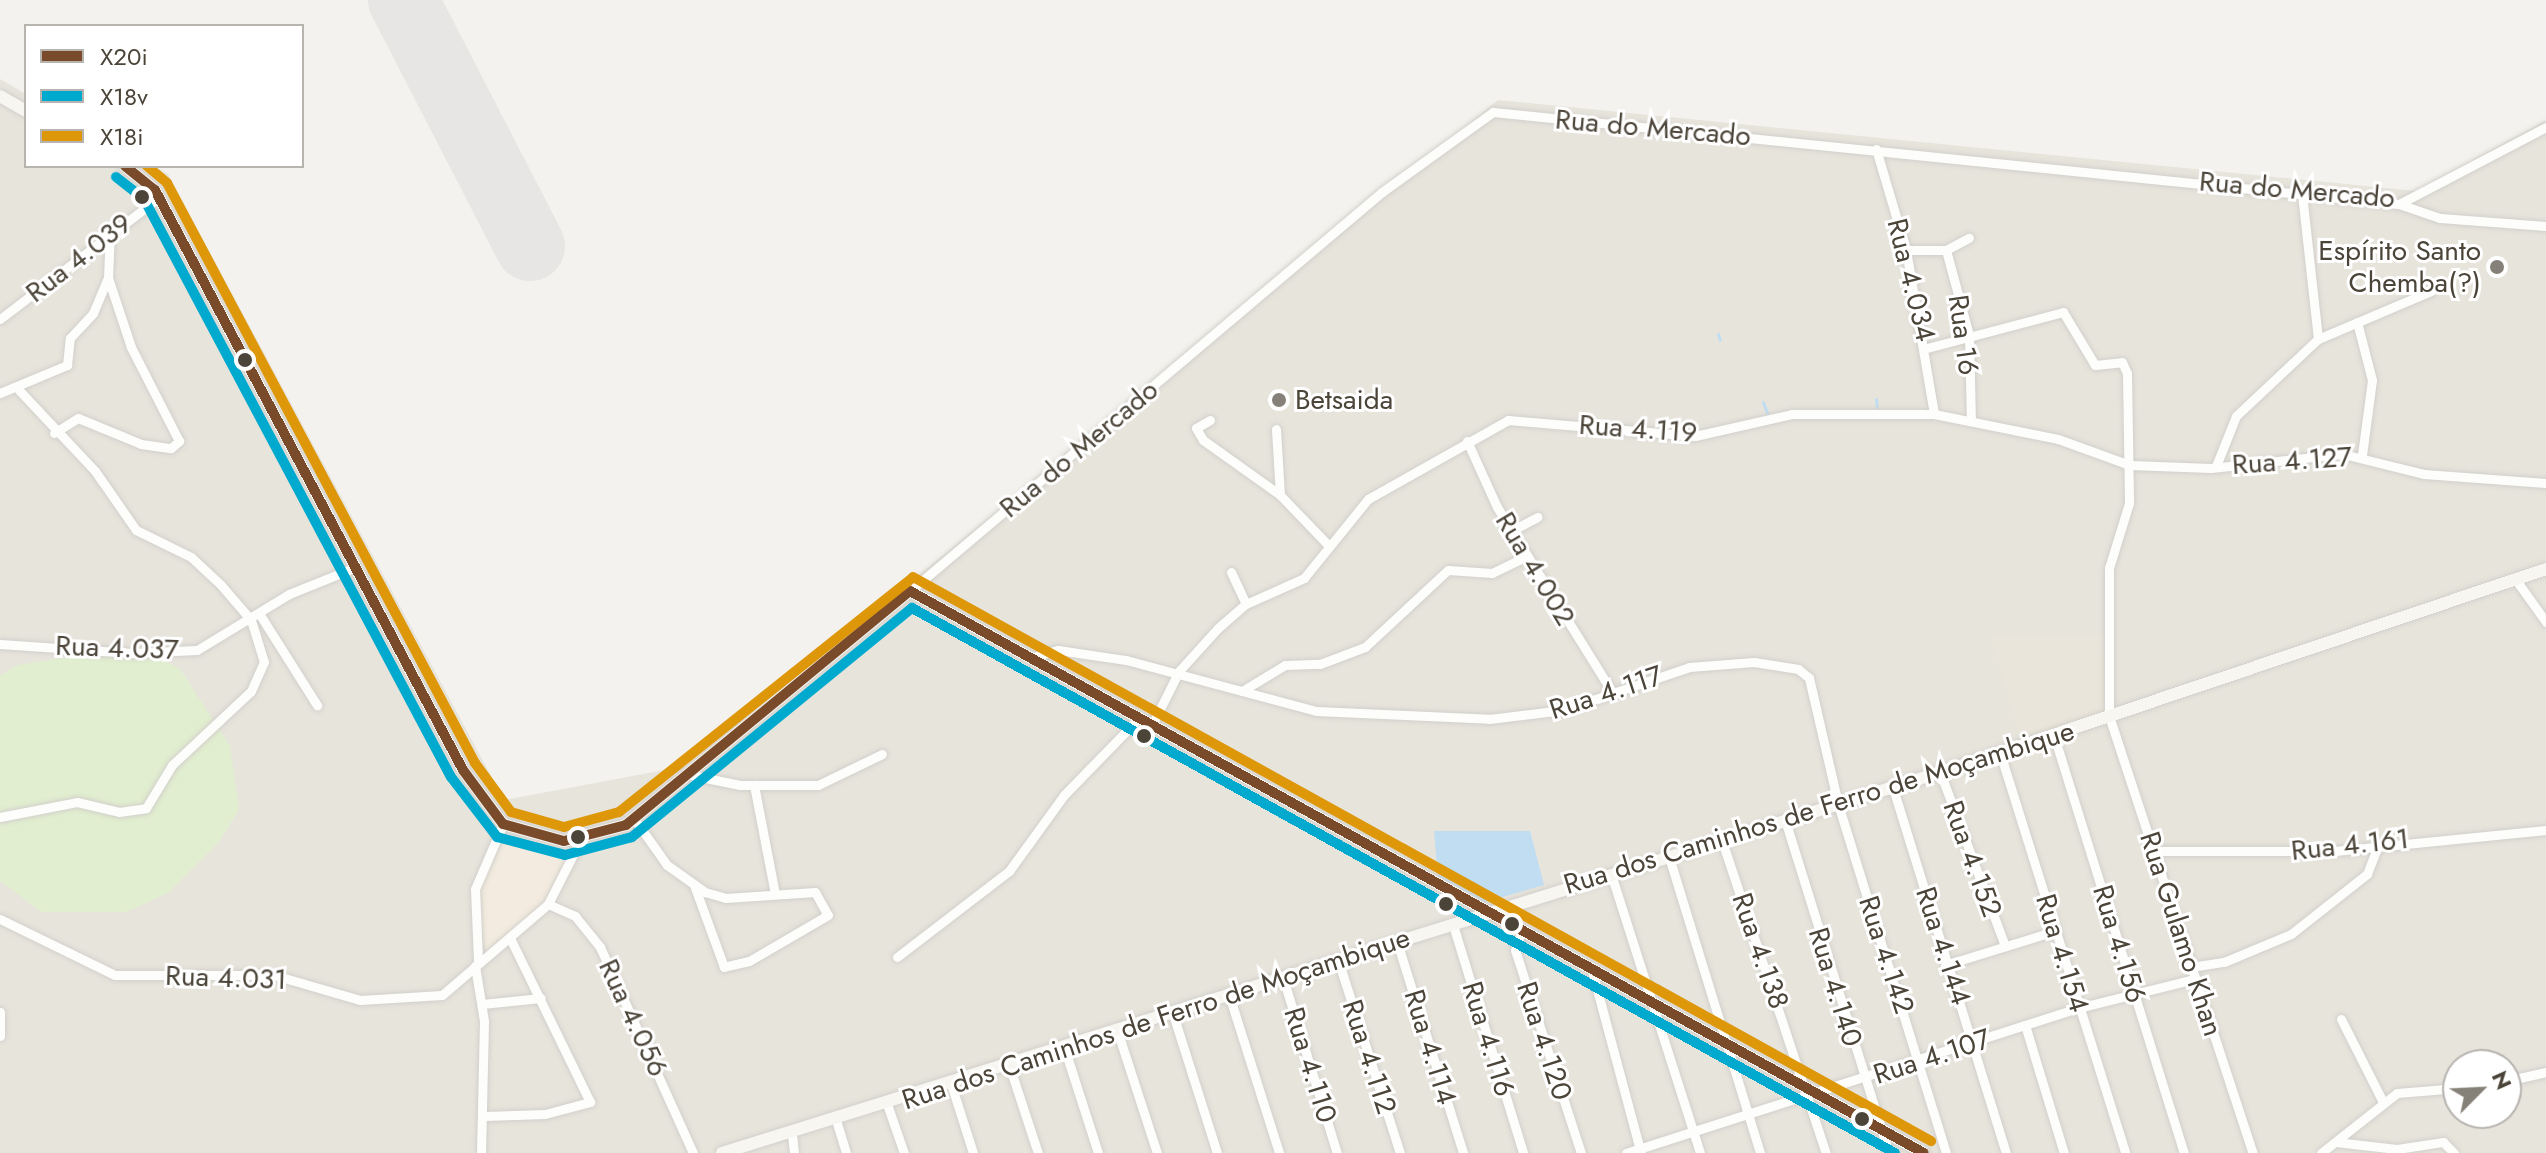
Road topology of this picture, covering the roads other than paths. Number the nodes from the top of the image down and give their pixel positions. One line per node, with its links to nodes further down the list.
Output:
1 (0, 96): 2 (main road)
2 (24, 110)
3 (2546, 127): 8 (street, Rua do Mercado)
4 (1876, 149): 6 (street, Rua do Mercado); 12 (street, Rua 4.034); 42 (street, Rua do Mercado)
5 (127, 168): 7 (main road)
6 (2302, 194): 8 (street, Rua do Mercado); 19 (street)
7 (158, 198): 10 (street, Rua 4.039); 38 (main road)
8 (2399, 204): 9 (street)
9 (2546, 226)
10 (110, 231): 14 (street); 16 (street, Rua 4.039)
11 (1969, 238): 13 (street)
12 (1906, 250): 13 (street); 20 (street, Rua 4.034)
13 (1946, 250): 18 (street, Rua 16)
14 (108, 278): 21 (street); 27 (street)
15 (2431, 291): 17 (street)
16 (0, 319)
17 (2357, 322): 19 (street); 29 (street)
18 (1969, 335): 20 (street); 25 (street, Rua 16); 30 (street)
19 (2318, 339): 31 (street)
20 (1927, 348): 23 (street, Rua 4.034)
21 (19, 390): 22 (street); 27 (street)
22 (0, 393)
23 (1934, 414): 25 (street, Rua 4.119); 28 (street, Rua 4.119)
24 (1210, 420): 33 (street)
25 (1971, 421): 30 (street, Rua 4.119)
26 (1276, 429): 33 (street)
27 (54, 433): 44 (street)
28 (1467, 441): 35 (street, Rua 4.002); 36 (street, Rua 4.119)
29 (2362, 455): 31 (street, Rua 4.127); 32 (street, Rua 4.127)
30 (2130, 465): 31 (street, Rua 4.127); 52 (street)
31 (2216, 466)
32 (2546, 483)
33 (1280, 495): 36 (street)
34 (1537, 517): 35 (street)
35 (1511, 531): 37 (street, Rua 4.002)
36 (1329, 546): 43 (street, Rua 4.119)
37 (1527, 556): 49 (street); 50 (street, Rua 4.002)
38 (356, 567): 44 (street, Rua 4.037); 66 (main road)
39 (2546, 569): 41 (main road, Rua dos Caminhos de Ferro de Moçambique)
40 (1231, 572): 43 (street)
41 (2516, 580): 45 (street); 52 (main road, Rua dos Caminhos de Ferro de Moçambique)
42 (910, 591): 47 (main road); 59 (main road)
43 (1246, 604): 48 (street, Rua 4.119)
44 (256, 618): 46 (street, Rua 4.037); 51 (street); 63 (street)
45 (2546, 622)
46 (0, 644)
47 (1033, 657): 48 (street, Rua 4.117); 53 (main road)
48 (1179, 671): 49 (street, Rua 4.117); 54 (street, Rua 4.119)
49 (1242, 691): 50 (street, Rua 4.117)
50 (1612, 692): 62 (street, Rua 4.117)
51 (317, 705)
52 (2109, 716): 55 (main road, Rua dos Caminhos de Ferro de Moçambique); 71 (street, Rua Gulamo Khan)
53 (1139, 718): 54 (main road); 85 (street)
54 (1152, 725): 77 (main road)
55 (2054, 736): 56 (main road, Rua dos Caminhos de Ferro de Moçambique); 94 (street, Rua 4.156)
56 (2000, 753): 58 (main road, Rua dos Caminhos de Ferro de Moçambique); 81 (street, Rua 4.154)
57 (882, 754): 60 (street)
58 (1940, 772): 61 (main road, Rua dos Caminhos de Ferro de Moçambique); 84 (street, Rua 4.152)
59 (691, 775): 60 (street); 64 (main road)
60 (754, 785): 75 (street)
61 (1892, 785): 62 (main road, Rua dos Caminhos de Ferro de Moçambique); 88 (street, Rua 4.144)
62 (1838, 804): 65 (main road, Rua dos Caminhos de Ferro de Moçambique); 108 (street, Rua 4.142)
63 (0, 817)
64 (635, 820): 68 (main road); 74 (street)
65 (1785, 820): 69 (main road, Rua dos Caminhos de Ferro de Moçambique); 112 (street, Rua 4.140)
66 (503, 824): 68 (main road); 87 (street)
67 (2546, 830): 70 (street, Rua 4.161)
68 (580, 841): 76 (street, Rua 4.031)
69 (1722, 841): 72 (main road, Rua dos Caminhos de Ferro de Moçambique); 115 (street, Rua 4.138)
70 (2378, 845): 71 (street, Rua 4.161); 90 (street)
71 (2155, 851): 90 (street, Rua Gulamo Khan)
72 (1669, 857): 73 (main road, Rua dos Caminhos de Ferro de Moçambique); 107 (street)
73 (1611, 874): 77 (main road, Rua dos Caminhos de Ferro de Moçambique); 97 (street)
74 (694, 885): 75 (street); 75 (street)
75 (774, 889)
76 (548, 904): 82 (street, Rua 4.031); 127 (street, Rua 4.056)
77 (1491, 912): 79 (main road, Rua dos Caminhos de Ferro de Moçambique); 80 (main road)
78 (1, 917): 87 (street, Rua 4.031)
79 (1453, 925): 83 (main road, Rua dos Caminhos de Ferro de Moçambique); 141 (street, Rua 4.116)
80 (1522, 929): 89 (main road); 142 (street, Rua 4.120)
81 (2055, 931): 84 (street); 98 (street, Rua 4.154)
82 (510, 938): 87 (street, Rua 4.031); 95 (street)
83 (1397, 942): 86 (main road, Rua dos Caminhos de Ferro de Moçambique); 140 (street, Rua 4.114)
84 (2005, 946): 88 (street)
85 (897, 957)
86 (1338, 960): 91 (main road, Rua dos Caminhos de Ferro de Moçambique); 139 (street, Rua 4.112)
87 (477, 963): 96 (street)
88 (1945, 965): 105 (street, Rua 4.144)
89 (1591, 967): 97 (main road); 125 (street)
90 (2191, 967): 92 (street, Rua Gulamo Khan)
91 (1283, 978): 93 (main road, Rua dos Caminhos de Ferro de Moçambique); 138 (street, Rua 4.110)
92 (2194, 979): 94 (street, Rua 4.107); 154 (street, Rua Gulamo Khan)
93 (1229, 995): 99 (main road, Rua dos Caminhos de Ferro de Moçambique); 137 (street)
94 (2135, 995): 98 (street, Rua 4.107); 153 (street, Rua 4.156)
95 (541, 998): 96 (street); 119 (street)
96 (482, 1004): 119 (street)
97 (1655, 1004): 107 (main road); 122 (street)
98 (2078, 1008): 102 (street, Rua 4.107); 152 (street, Rua 4.154)
99 (1172, 1011): 103 (main road, Rua dos Caminhos de Ferro de Moçambique); 136 (street)
100 (0, 1012): 104 (street)
101 (2341, 1019): 116 (street)
102 (2025, 1025): 105 (street, Rua 4.107); 151 (street)
103 (1117, 1030): 106 (main road, Rua dos Caminhos de Ferro de Moçambique); 135 (street)
104 (0, 1036)
105 (1974, 1044): 108 (street, Rua 4.107); 150 (street, Rua 4.144)
106 (1064, 1047): 109 (main road, Rua dos Caminhos de Ferro de Moçambique); 134 (street)
107 (1725, 1047): 115 (main road); 118 (street)
108 (1920, 1062): 112 (street, Rua 4.107); 149 (street, Rua 4.142)
109 (1009, 1065): 113 (main road, Rua dos Caminhos de Ferro de Moçambique); 133 (street)
110 (2546, 1072): 111 (street)
111 (2522, 1077)
112 (1865, 1079): 115 (street, Rua 4.107); 121 (street, Rua 4.140)
113 (951, 1084): 117 (main road, Rua dos Caminhos de Ferro de Moçambique); 132 (street)
114 (2442, 1088): 116 (street)
115 (1809, 1094): 118 (street, Rua 4.107); 121 (main road); 146 (street, Rua 4.138)
116 (2383, 1102): 124 (street)
117 (887, 1104): 120 (main road, Rua dos Caminhos de Ferro de Moçambique); 131 (street)
118 (1748, 1115): 122 (street, Rua 4.107); 145 (street)
119 (485, 1116): 126 (street)
120 (836, 1120): 123 (main road, Rua dos Caminhos de Ferro de Moçambique); 130 (street)
121 (1882, 1130): 147 (street, Rua 4.140); 148 (main road)
122 (1694, 1131): 125 (street, Rua 4.107); 144 (street)
123 (792, 1134): 128 (main road, Rua dos Caminhos de Ferro de Moçambique); 129 (street)
124 (2336, 1142): 155 (street); 156 (street)
125 (1640, 1151): 143 (street, Rua 4.107)
126 (481, 1153)
127 (693, 1153)
128 (722, 1153)
129 (794, 1153)
130 (846, 1153)
131 (904, 1153)
132 (973, 1153)
133 (1038, 1153)
134 (1098, 1153)
135 (1157, 1153)
136 (1217, 1153)
137 (1279, 1153)
138 (1337, 1153)
139 (1400, 1153)
140 (1463, 1153)
141 (1523, 1153)
142 (1581, 1153)
143 (1626, 1153)
144 (1700, 1153)
145 (1760, 1153)
146 (1826, 1153)
147 (1889, 1153)
148 (1924, 1153)
149 (1946, 1153)
150 (2006, 1153)
151 (2064, 1153)
152 (2125, 1153)
153 (2184, 1153)
154 (2253, 1153)
155 (2321, 1153)
156 (2454, 1153)

